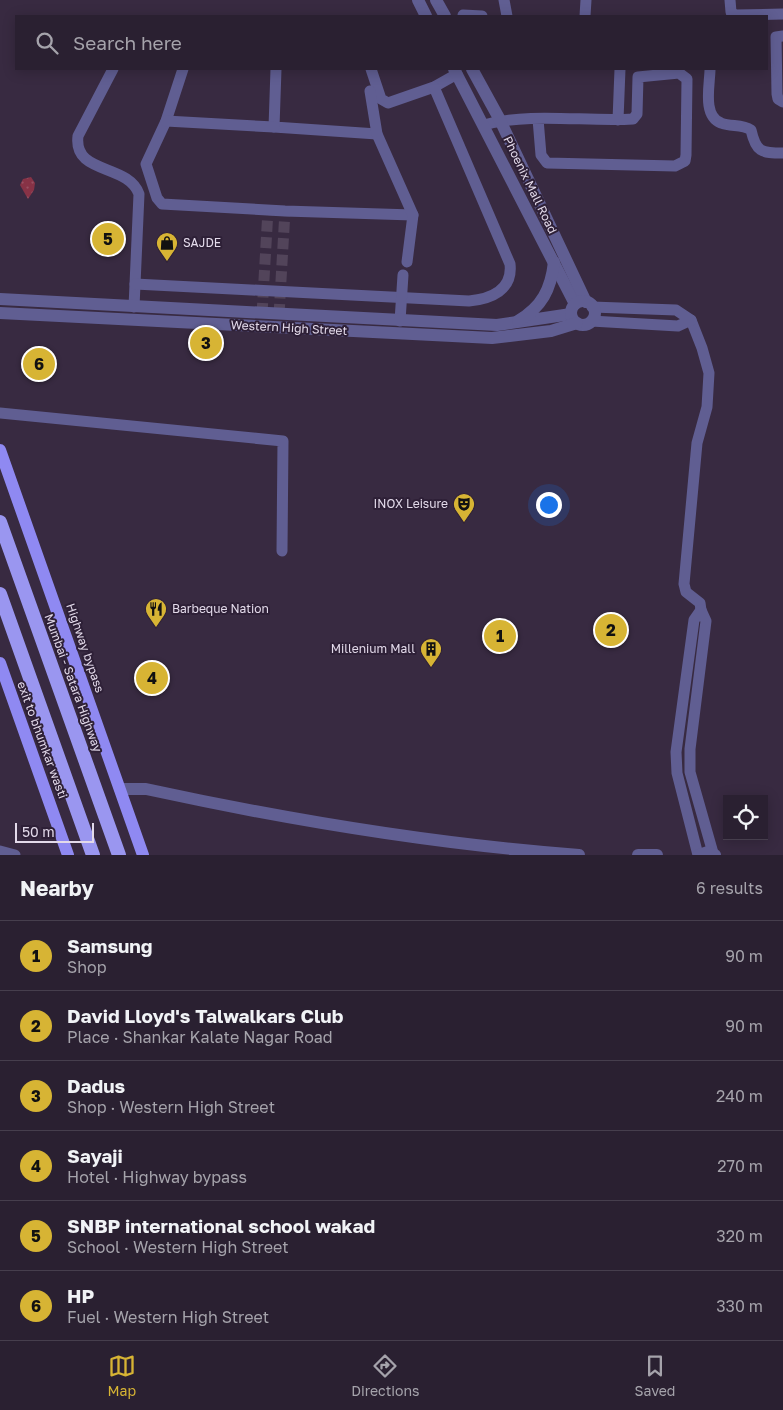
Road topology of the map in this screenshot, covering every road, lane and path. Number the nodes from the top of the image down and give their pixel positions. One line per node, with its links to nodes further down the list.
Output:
1 (418, 0): 7 (street)
2 (436, 0): 8 (street)
3 (504, 0): 9 (street)
4 (586, 0): 10 (street)
5 (730, 0): 6 (street)
6 (783, 14)
7 (426, 15)
8 (444, 15)
9 (507, 15)
10 (585, 15)
11 (775, 37): 22 (street)
12 (112, 70): 37 (street)
13 (183, 70): 26 (street)
14 (276, 70): 28 (street)
15 (371, 70): 20 (street)
16 (473, 70): 23 (street, Phoenix Mall Road)
17 (620, 70): 25 (street)
18 (710, 70): 30 (street)
19 (456, 72): 20 (street); 27 (street, Phoenix Mall Road)
20 (434, 87): 38 (street)
21 (370, 91): 29 (street)
22 (783, 102)
23 (500, 120): 24 (street); 27 (street); 31 (street, Phoenix Mall Road)
24 (538, 120): 25 (street); 25 (street)
25 (618, 120)
26 (166, 121): 28 (street); 33 (street)
27 (484, 125): 32 (street, Phoenix Mall Road)
28 (274, 127): 29 (street)
29 (377, 134): 33 (street)
30 (783, 153)
31 (536, 197): 32 (street); 42 (street, Phoenix Mall Road)
32 (524, 203): 35 (street, Phoenix Mall Road)
33 (413, 215): 34 (street)
34 (407, 262)
35 (554, 262): 42 (street, Phoenix Mall Road); 49 (street)
36 (403, 275): 38 (street)
37 (135, 284): 38 (street); 41 (street)
38 (401, 298): 47 (street)
39 (0, 299): 40 (street, Western High Street)
40 (55, 302): 41 (street, Western High Street); 44 (street)
41 (134, 307): 45 (street, Western High Street)
42 (580, 310): 46 (street); 48 (street); 49 (street, Western High Street); 50 (street, Western High Street)
43 (0, 313): 44 (street, Western High Street)
44 (54, 316): 45 (street, Western High Street)
45 (269, 320): 50 (street, Western High Street)
46 (691, 320): 48 (street); 56 (street)
47 (400, 321): 49 (street, Western High Street); 50 (street, Western High Street)
48 (591, 321)
49 (514, 324)
50 (377, 326)
51 (0, 413): 54 (street)
52 (0, 450): 58 (main road, Highway bypass)
53 (0, 522): 64 (highway, Mumbai - Satara Highway)
54 (282, 551)
55 (0, 594): 63 (highway)
56 (701, 610): 60 (street); 69 (street)
57 (0, 663): 62 (main road, exit to bhumkar wasti)
58 (120, 789): 65 (main road, Highway bypass); 66 (street)
59 (0, 852): 61 (street)
60 (714, 854): 69 (street)
61 (15, 855)
62 (68, 855)
63 (93, 855)
64 (118, 855)
65 (143, 855)
66 (579, 855)
67 (638, 855): 68 (street)
68 (657, 855)
69 (699, 855)

